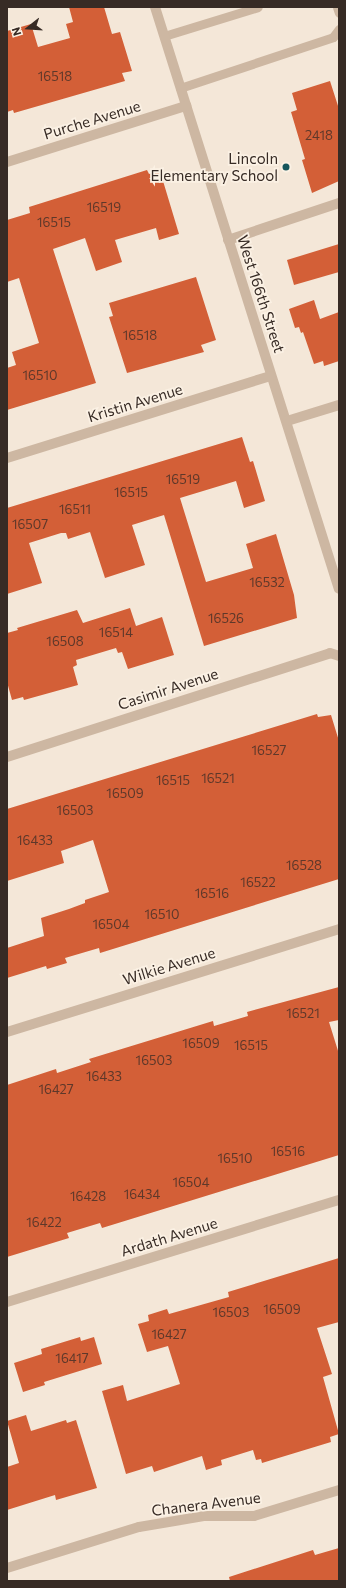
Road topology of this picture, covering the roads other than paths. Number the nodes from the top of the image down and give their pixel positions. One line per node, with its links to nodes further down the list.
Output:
1 (155, 7): 6 (street, West 166th Street)
2 (258, 7): 6 (lane)
3 (337, 7): 4 (lane)
4 (339, 13)
5 (339, 29): 7 (lane)
6 (164, 36): 7 (street, West 166th Street)
7 (180, 88): 8 (street, West 166th Street)
8 (186, 106): 9 (street, Purche Avenue); 11 (street, West 166th Street)
9 (7, 162)
10 (339, 202): 11 (street)
11 (228, 240): 12 (street, West 166th Street)
12 (271, 376): 14 (street, West 166th Street); 15 (street, Kristin Avenue)
13 (339, 406): 14 (street)
14 (287, 421): 16 (street, West 166th Street)
15 (7, 458)
16 (339, 590)
17 (339, 656): 18 (street, Casimir Avenue)
18 (7, 757)
19 (339, 929): 20 (street, Wilkie Avenue)
20 (7, 1032)
21 (339, 1200): 22 (street, Ardath Avenue)
22 (7, 1302)
23 (339, 1490): 24 (street, Chanera Avenue)
24 (7, 1568)

